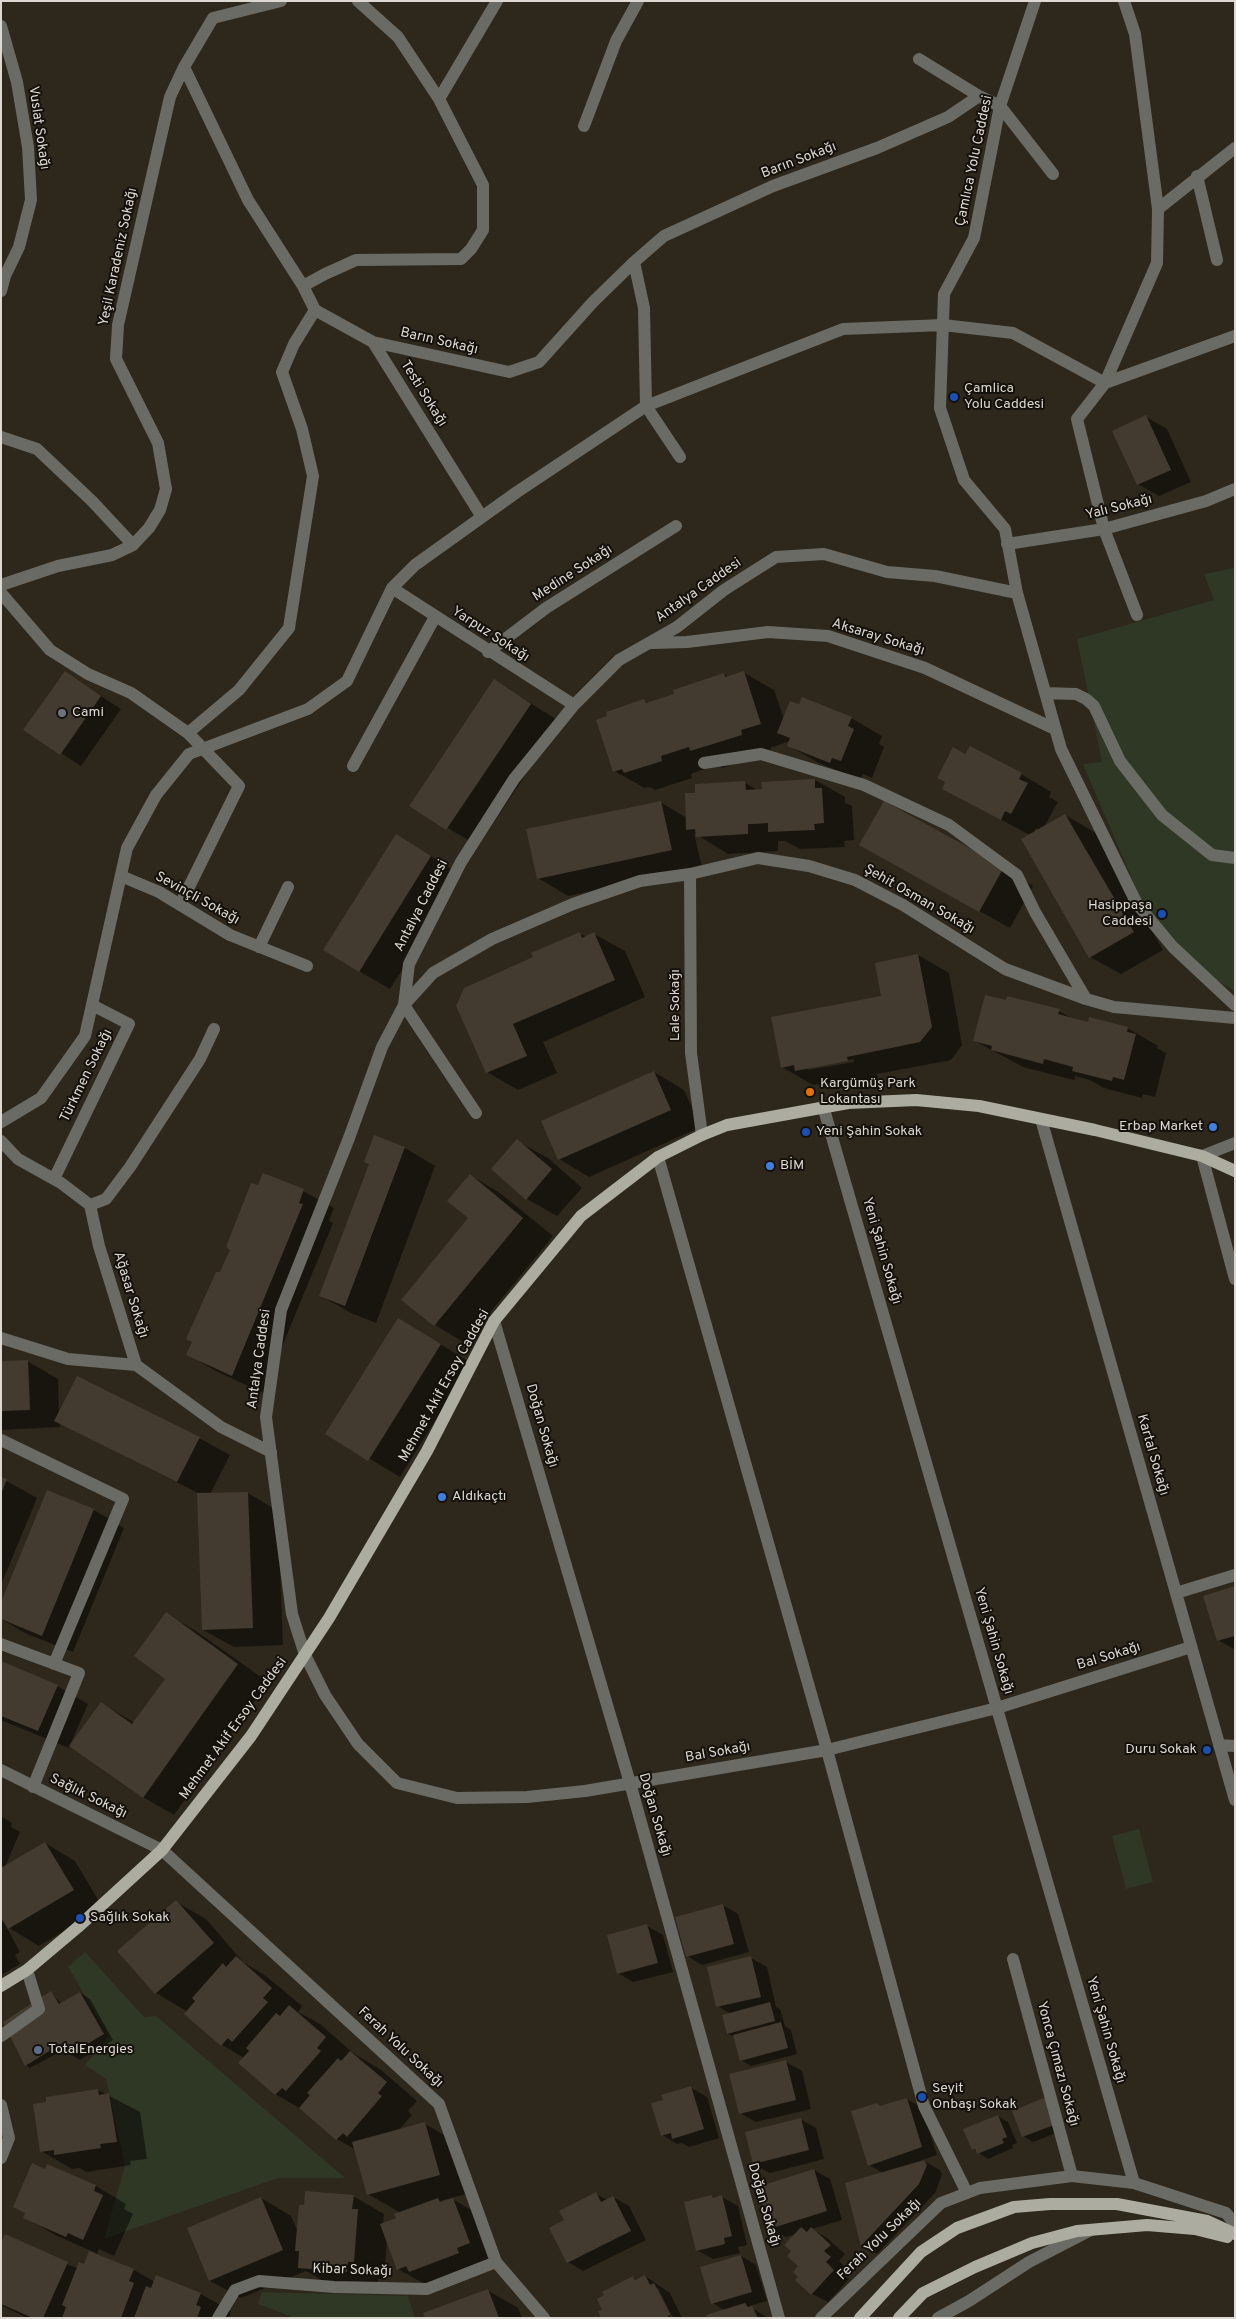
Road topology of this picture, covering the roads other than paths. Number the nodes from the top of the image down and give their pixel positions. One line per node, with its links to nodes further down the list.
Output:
1 (281, 1): 9 (street, Yeşil Karadeniz Sokağı)
2 (358, 1): 11 (street)
3 (497, 1): 11 (street)
4 (638, 1): 13 (street)
5 (1035, 1): 12 (street, Çamlıca Yolu Caddesi)
6 (1124, 1): 17 (street)
7 (1, 26): 21 (street, Vuslat Sokağı)
8 (919, 59): 10 (street)
9 (184, 66): 20 (street); 35 (street, Yeşil Karadeniz Sokağı)
10 (979, 96): 12 (street); 19 (street, Barın Sokağı)
11 (439, 99): 20 (street)
12 (1000, 106): 15 (street); 23 (street, Çamlıca Yolu Caddesi)
13 (584, 126)
14 (1235, 148): 16 (street)
15 (1053, 174)
16 (1197, 176): 17 (street); 18 (street)
17 (1158, 209): 26 (street)
18 (1217, 260)
19 (634, 262): 25 (street, Barın Sokağı); 27 (street)
20 (303, 286): 22 (street)
21 (1, 290)
22 (315, 310): 25 (street, Testi Sokağı); 47 (street)
23 (942, 325): 26 (street); 27 (street); 34 (street, Çamlıca Yolu Caddesi)
24 (1235, 336): 26 (street)
25 (373, 342): 31 (street, Testi Sokağı)
26 (1104, 383): 33 (street)
27 (646, 406): 29 (street); 31 (street)
28 (1, 436): 35 (street)
29 (680, 457)
30 (1235, 489): 33 (street, Yalı Sokağı)
31 (482, 517): 37 (street)
32 (676, 526): 43 (street, Medine Sokağı)
33 (1104, 529): 34 (street, Yalı Sokağı); 40 (street)
34 (1008, 544): 39 (street, Çamlıca Yolu Caddesi)
35 (133, 545): 36 (street, Yeşil Karadeniz Sokağı)
36 (1, 585)
37 (392, 588): 41 (street, Yarpuz Sokağı); 48 (street)
38 (1, 593): 47 (street)
39 (1017, 593): 42 (street, Antalya Caddesi); 44 (street, Çamlıca Yolu Caddesi)
40 (1137, 615)
41 (435, 617): 43 (street, Yarpuz Sokağı); 50 (street)
42 (649, 643): 45 (street, Antalya Caddesi); 46 (street, Aksaray Sokağı)
43 (488, 652): 45 (street, Yarpuz Sokağı)
44 (1045, 693): 46 (street, Çamlıca Yolu Caddesi); 51 (street)
45 (574, 706): 60 (street, Antalya Caddesi)
46 (1055, 729): 61 (street, Çamlıca Yolu Caddesi)
47 (188, 733): 48 (street)
48 (204, 749): 53 (street); 55 (street)
49 (704, 763): 58 (street)
50 (353, 766)
51 (1235, 858)
52 (690, 874): 58 (street, Şehit Osman Sokağı); 60 (street, Şehit Osman Sokağı); 68 (street, Lale Sokağı)
53 (121, 876): 55 (street, Sevinçli Sokağı); 59 (street)
54 (288, 887): 56 (street)
55 (180, 905): 56 (street, Sevinçli Sokağı)
56 (259, 947): 57 (street, Sevinçli Sokağı)
57 (307, 966)
58 (1086, 999): 62 (street, Şehit Osman Sokağı)
59 (92, 1005): 67 (street); 74 (street, Türkmen Sokağı)
60 (404, 1005): 65 (street); 81 (street, Antalya Caddesi)
61 (1235, 1005)
62 (1235, 1018)
63 (214, 1029): 75 (street)
64 (823, 1106): 66 (main road, Mehmet Akif Ersoy Caddesi); 68 (main road, Mehmet Akif Ersoy Caddesi); 88 (street, Yeni Şahin Sokağı)
65 (476, 1113)
66 (1042, 1119): 71 (main road, Mehmet Akif Ersoy Caddesi); 83 (street, Kartal Sokağı)
67 (1, 1122)
68 (702, 1134): 72 (main road, Mehmet Akif Ersoy Caddesi)
69 (1, 1141): 74 (street)
70 (1235, 1142): 71 (street)
71 (1202, 1156): 73 (main road, Mehmet Akif Ersoy Caddesi); 76 (street)
72 (658, 1157): 77 (main road, Mehmet Akif Ersoy Caddesi); 91 (street)
73 (1234, 1171)
74 (54, 1179): 75 (street)
75 (90, 1205): 79 (street, Ağasar Sokağı)
76 (1235, 1280)
77 (494, 1321): 86 (main road, Mehmet Akif Ersoy Caddesi); 93 (street, Doğan Sokağı)
78 (1, 1338): 79 (street)
79 (136, 1365): 81 (street)
80 (1, 1440): 87 (street)
81 (271, 1452): 86 (street, Antalya Caddesi)
82 (1235, 1576): 83 (street)
83 (1176, 1593): 85 (street, Kartal Sokağı)
84 (1, 1644): 87 (street)
85 (1192, 1647): 88 (street, Bal Sokağı); 89 (street, Kartal Sokağı)
86 (305, 1655): 93 (street, Bal Sokağı); 96 (main road, Mehmet Akif Ersoy Caddesi)
87 (54, 1664): 94 (street)
88 (997, 1708): 91 (street, Bal Sokağı); 104 (street, Yeni Şahin Sokağı)
89 (1219, 1745): 90 (street); 95 (street, Kartal Sokağı)
90 (1235, 1746)
91 (827, 1750): 93 (street, Bal Sokağı); 105 (street)
92 (1, 1770): 94 (street, Sağlık Sokağı)
93 (630, 1783): 113 (street, Doğan Sokağı)
94 (32, 1787): 96 (street, Sağlık Sokağı)
95 (1235, 1800)
96 (162, 1850): 98 (main road, Mehmet Akif Ersoy Caddesi); 110 (street, Ferah Yolu Sokağı)
97 (1013, 1959): 103 (street, Yonca Çımazı Sokağı)
98 (27, 1970): 99 (main road, Mehmet Akif Ersoy Caddesi); 100 (street)
99 (1, 1986)
100 (1, 2036)
101 (1, 2105): 102 (street)
102 (1, 2158)
103 (1072, 2176): 104 (street, Ferah Yolu Sokağı); 105 (street, Ferah Yolu Sokağı)
104 (1134, 2183): 106 (street, Ferah Yolu Sokağı)
105 (967, 2194): 114 (street, Ferah Yolu Sokağı)
106 (1235, 2224)
107 (1094, 2229): 109 (main road); 116 (main road); 117 (street)
108 (1235, 2234): 115 (main road)
109 (1235, 2238)
110 (496, 2262): 111 (street, Kibar Sokağı); 112 (street, Ferah Yolu Sokağı)
111 (218, 2318)
112 (544, 2318)
113 (779, 2318)
114 (821, 2318)
115 (860, 2318)
116 (899, 2318)
117 (938, 2318)

